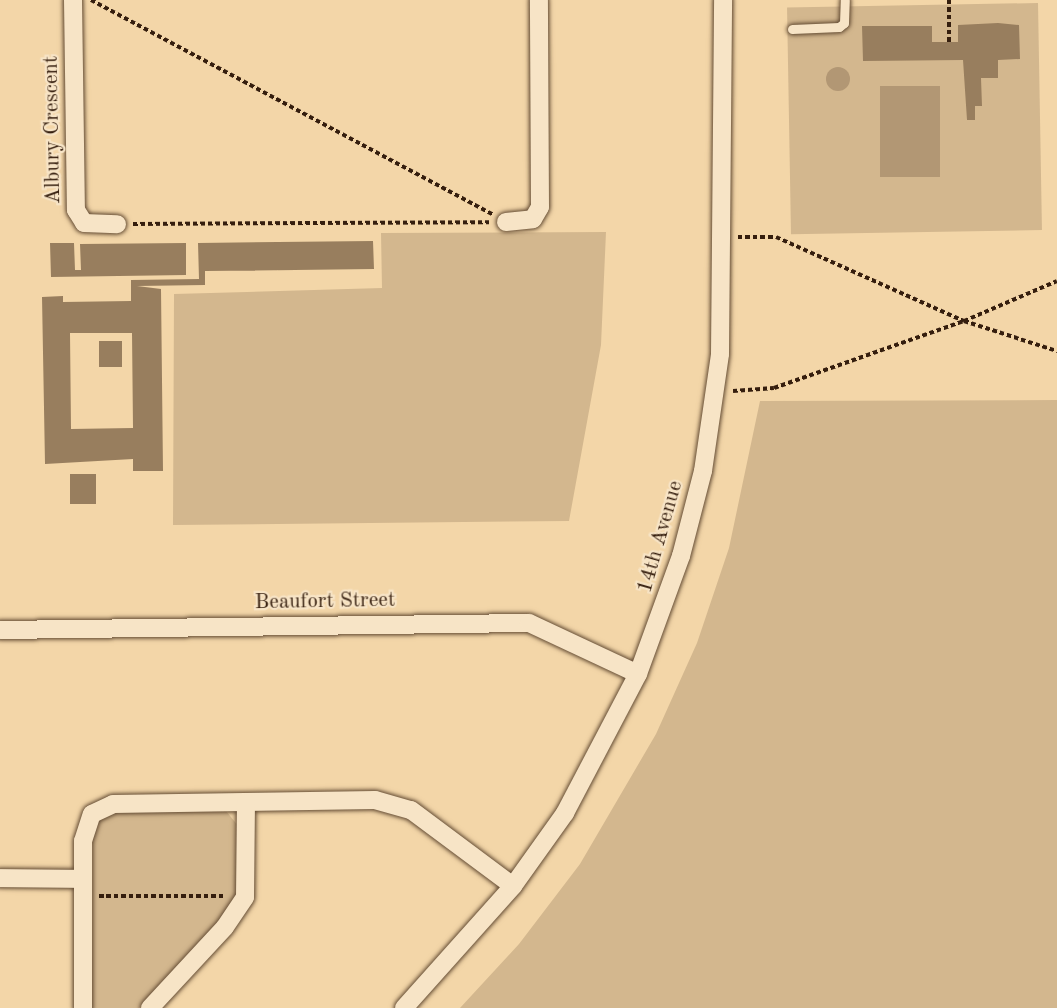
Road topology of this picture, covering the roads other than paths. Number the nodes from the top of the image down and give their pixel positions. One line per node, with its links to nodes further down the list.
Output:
1 (73, 0): 7 (street, Albury Crescent)
2 (539, 0): 6 (street)
3 (723, 0): 9 (street, 14th Avenue)
4 (845, 0): 5 (lane)
5 (792, 29)
6 (506, 222)
7 (117, 224)
8 (0, 630): 9 (street, Beaufort Street)
9 (638, 674): 13 (street, 14th Avenue)
10 (246, 803): 12 (street); 13 (street); 15 (street)
11 (0, 878): 12 (street)
12 (82, 879): 14 (street)
13 (513, 886): 16 (street, 14th Avenue)
14 (83, 1008)
15 (150, 1008)
16 (404, 1008)

